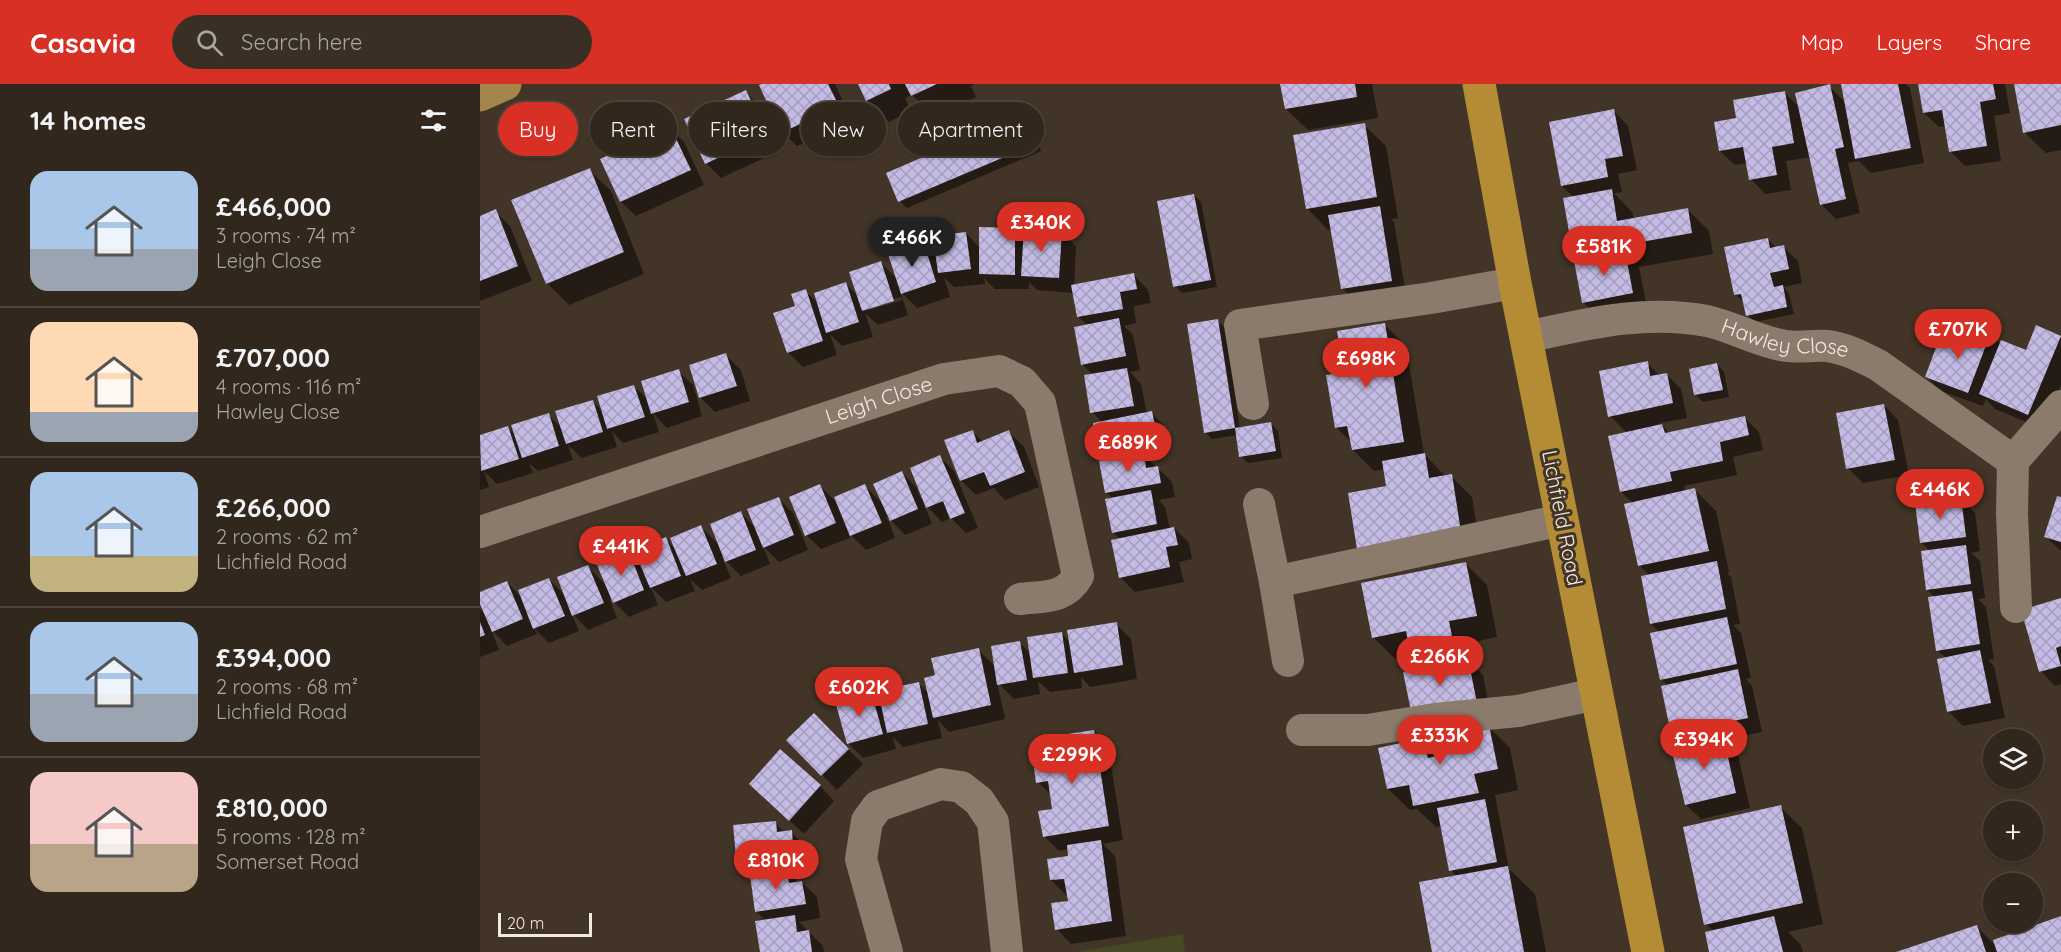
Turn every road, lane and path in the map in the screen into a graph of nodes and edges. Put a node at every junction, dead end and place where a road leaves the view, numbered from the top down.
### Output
1 (505, 84) edge
2 (1486, 85) edge
3 (480, 95) edge
4 (1515, 282) junction
5 (1526, 337) junction
6 (1253, 404) dead end
7 (2058, 411) edge
8 (2013, 460) junction
9 (1259, 504) dead end
10 (1562, 520) junction
11 (480, 532) edge
12 (1275, 582) junction
13 (1020, 599) dead end
14 (2016, 607) dead end
15 (1288, 661) dead end
16 (1596, 694) junction
17 (1302, 730) dead end
18 (887, 952) edge
19 (1007, 952) edge
20 (1648, 952) edge

1 - 3 main road
2 - 4 highway, Lichfield Road
4 - 5 highway, Lichfield Road
4 - 6 street
5 - 8 street, Hawley Close
5 - 10 highway, Lichfield Road
7 - 8 street
8 - 14 street
9 - 12 street
10 - 12 street
10 - 16 highway, Lichfield Road
11 - 13 street, Leigh Close
12 - 15 street
16 - 17 street
16 - 20 highway, Lichfield Road
18 - 19 street

